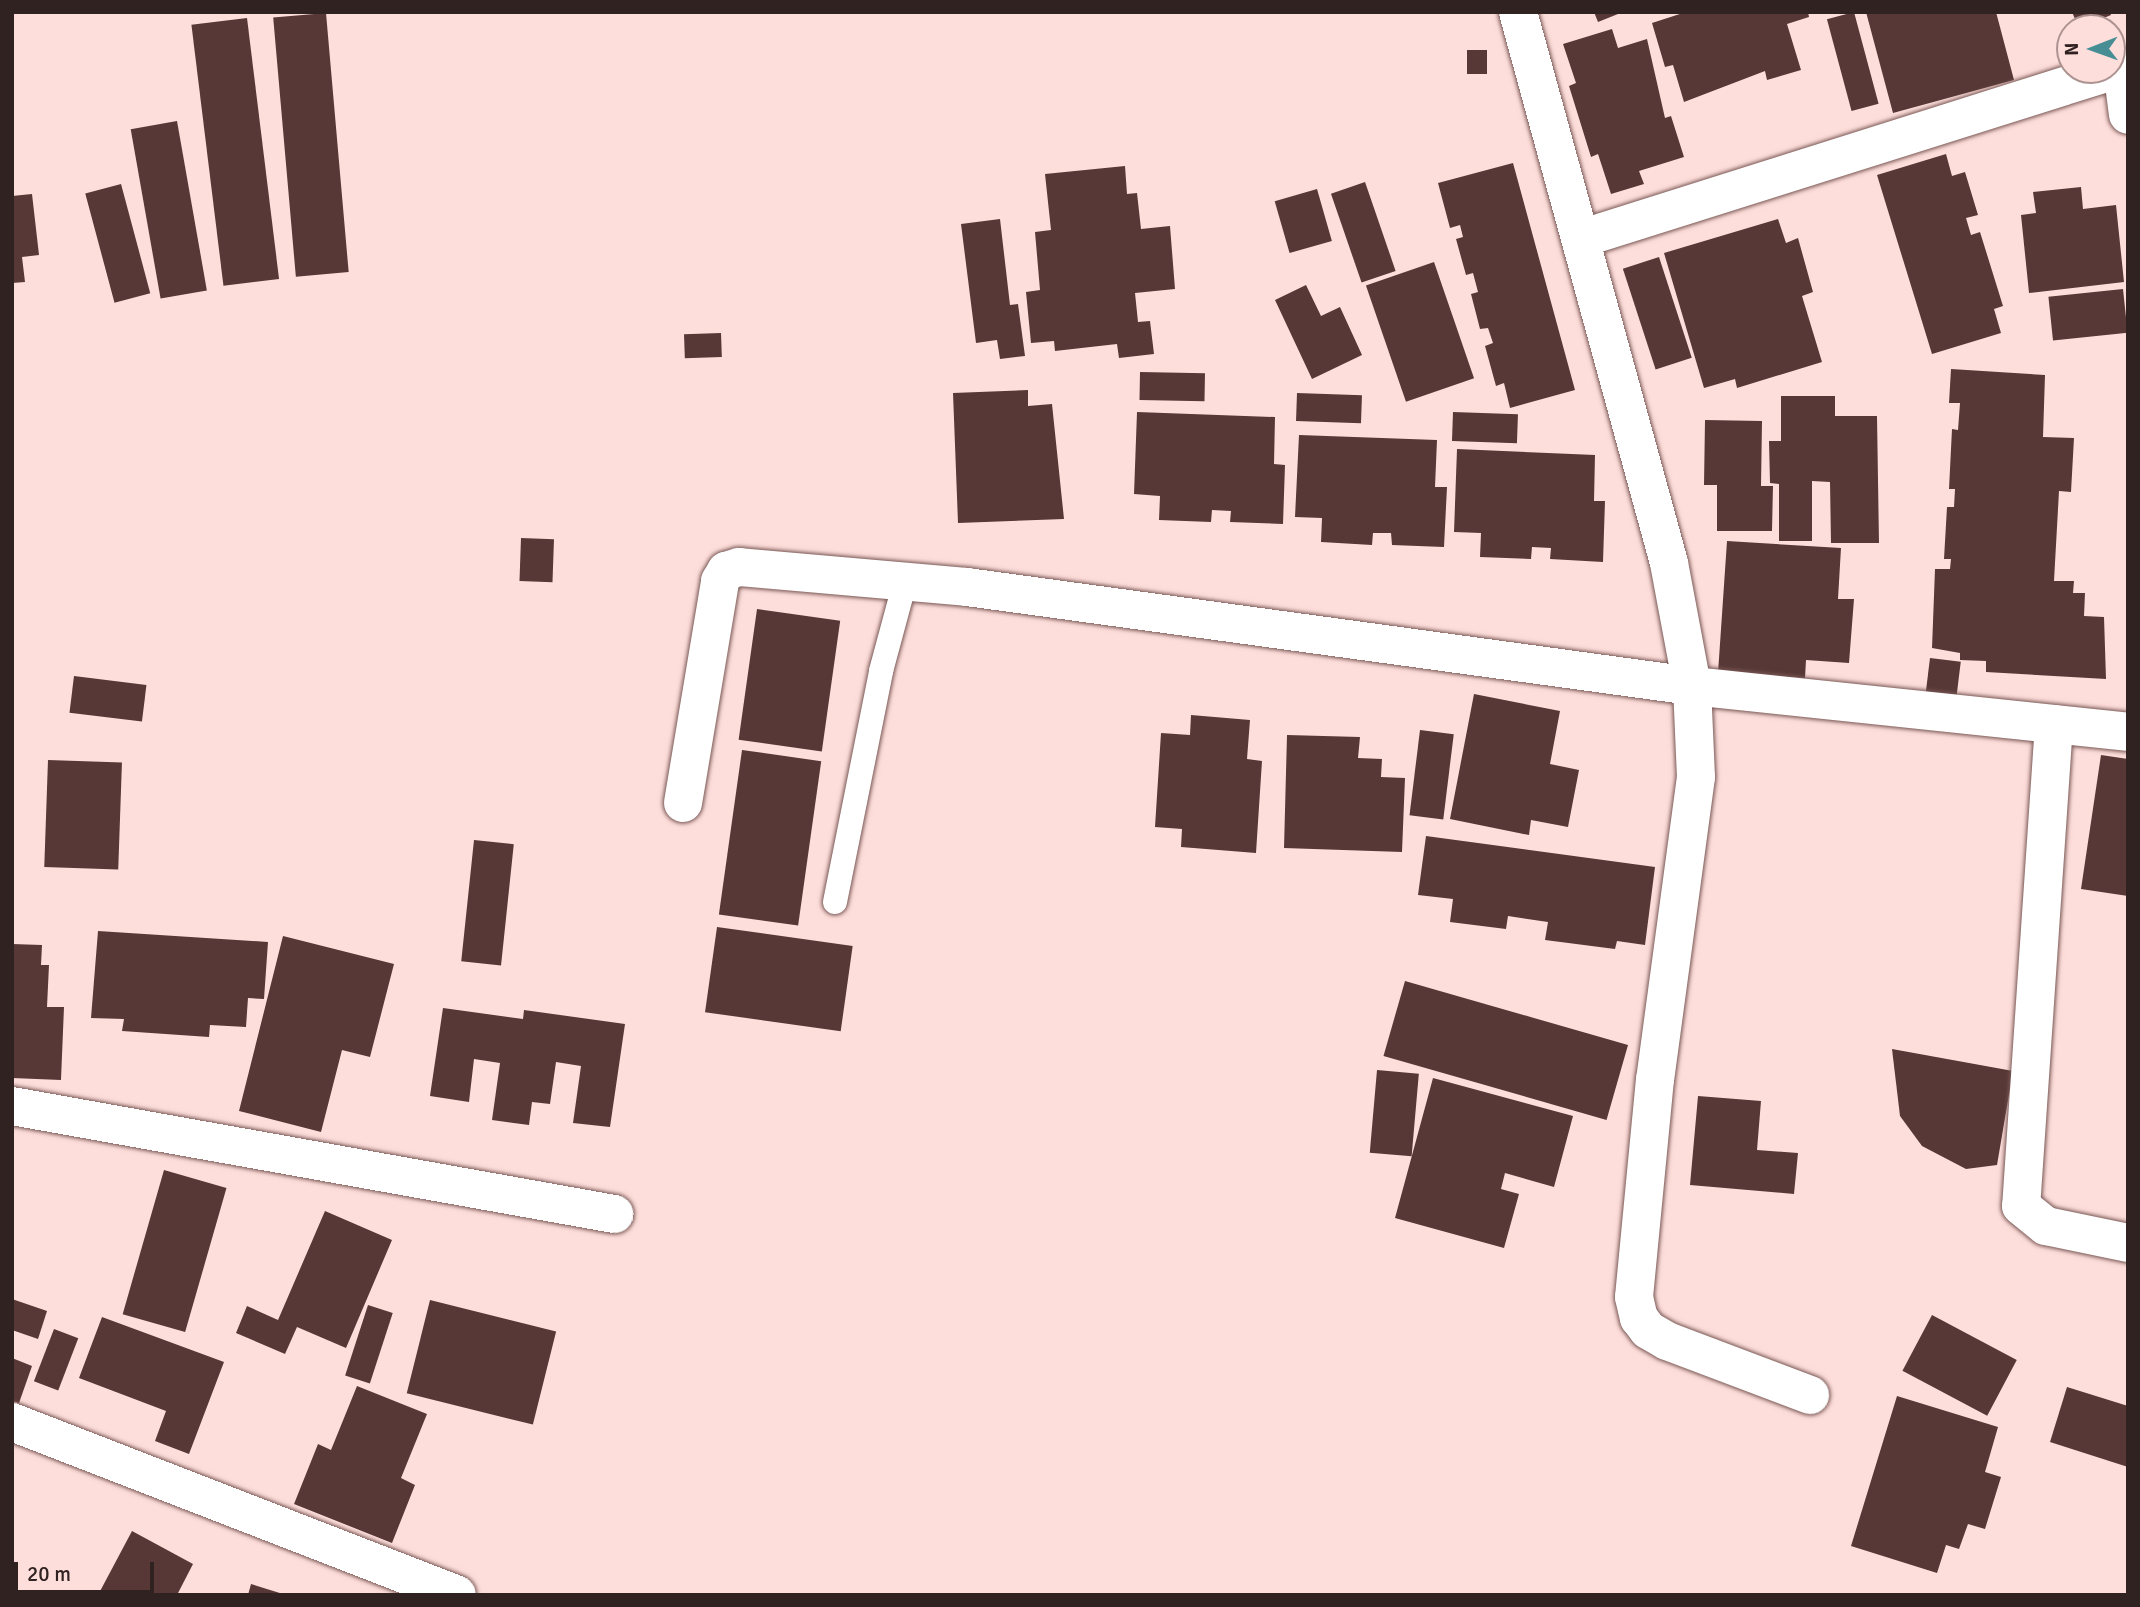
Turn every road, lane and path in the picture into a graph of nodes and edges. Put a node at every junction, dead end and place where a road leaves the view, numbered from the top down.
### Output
1 (1518, 12) edge
2 (2128, 115) edge
3 (1583, 237) junction
4 (905, 582) junction
5 (1692, 686) junction
6 (2054, 724) junction
7 (2128, 732) edge
8 (682, 803) dead end
9 (835, 902) dead end
10 (12, 1106) edge
11 (614, 1214) dead end
12 (2128, 1242) edge
13 (1810, 1395) dead end
14 (12, 1422) edge
15 (457, 1595) edge

1 - 3 street
2 - 3 street
3 - 5 street
4 - 5 street
4 - 8 street
4 - 9 lane
5 - 6 street
5 - 13 street
6 - 7 street
6 - 12 street
10 - 11 street
14 - 15 street

